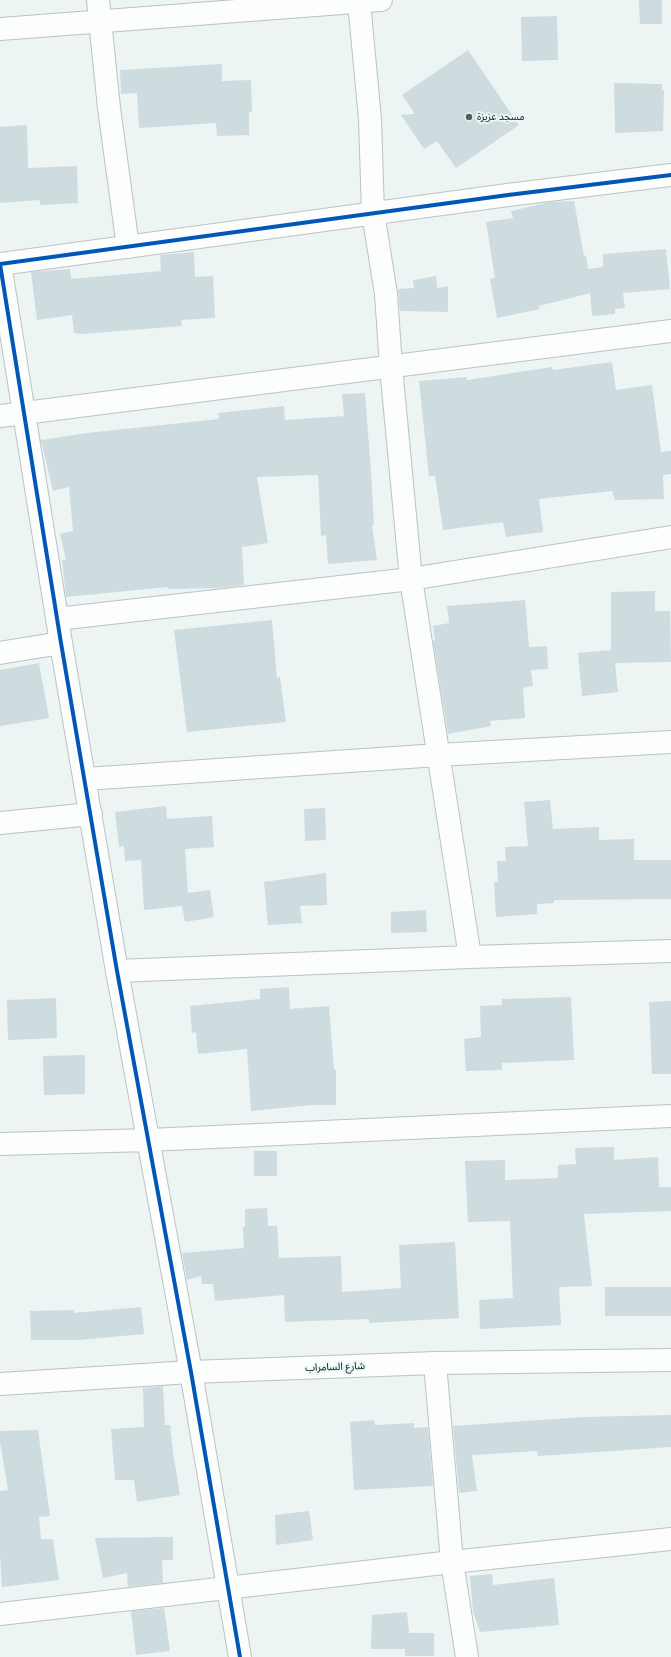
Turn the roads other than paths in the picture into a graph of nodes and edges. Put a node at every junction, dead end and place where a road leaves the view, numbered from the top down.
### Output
1 (98, 0) edge
2 (381, 0) edge
3 (359, 2) junction
4 (100, 22) junction
5 (0, 30) edge
6 (671, 175) edge
7 (373, 213) junction
8 (128, 247) junction
9 (671, 331) edge
10 (391, 367) junction
11 (24, 413) junction
12 (0, 416) edge
13 (671, 537) edge
14 (411, 579) junction
15 (57, 619) junction
16 (61, 643) junction
17 (0, 652) edge
18 (671, 742) edge
19 (438, 755) junction
20 (85, 779) junction
21 (91, 814) junction
22 (0, 823) edge
23 (671, 951) edge
24 (470, 957) junction
25 (117, 971) junction
26 (671, 1116) edge
27 (149, 1140) junction
28 (0, 1144) edge
29 (671, 1360) edge
30 (435, 1364) junction
31 (191, 1372) junction
32 (0, 1384) edge
33 (671, 1539) edge
34 (452, 1562) junction
35 (228, 1587) junction
36 (0, 1614) edge
37 (240, 1657) edge
38 (467, 1657) edge

1 - 4 street
2 - 3 street
3 - 4 street
3 - 7 street
4 - 5 street
4 - 8 street
6 - 7 street
7 - 8 street
7 - 10 street
8 - 11 street
9 - 10 street
10 - 11 street
10 - 14 street
11 - 12 street
11 - 15 street
13 - 14 street
14 - 15 street
14 - 19 street
15 - 16 street
16 - 17 street
16 - 20 street
18 - 19 street
19 - 20 street
19 - 24 street
20 - 21 street
21 - 22 street
21 - 25 street
23 - 24 street
24 - 25 street
25 - 27 street
26 - 27 street
27 - 28 street
27 - 31 street
29 - 30 street, شارع السامراب
30 - 31 street, شارع السامراب
30 - 34 street
31 - 32 street, شارع السامراب
31 - 35 street
33 - 34 street
34 - 35 street
34 - 38 street
35 - 36 street
35 - 37 street

